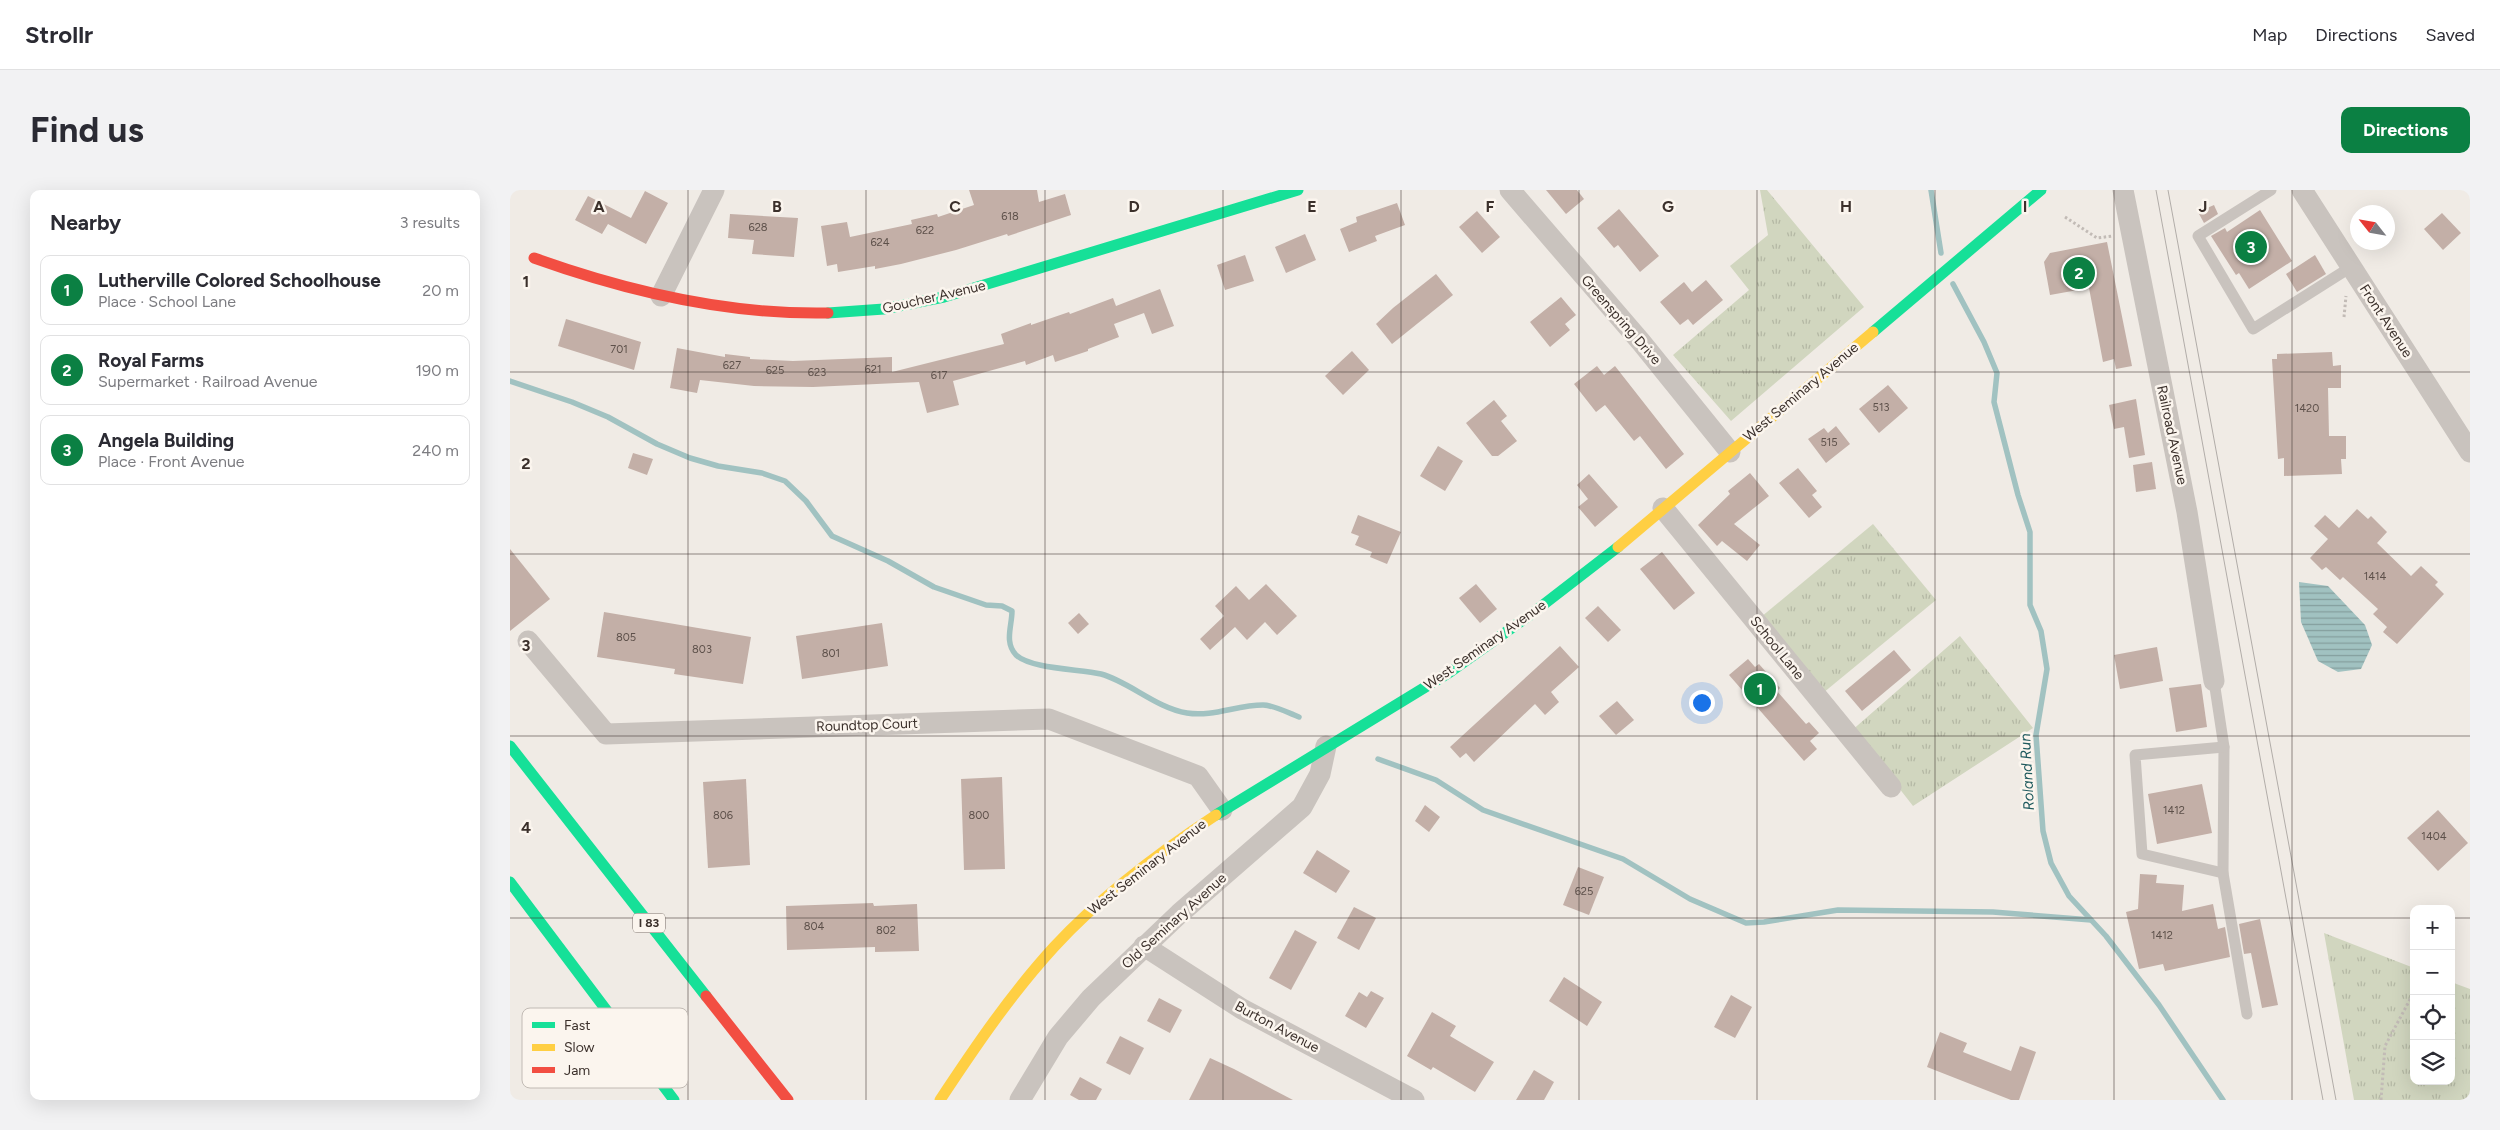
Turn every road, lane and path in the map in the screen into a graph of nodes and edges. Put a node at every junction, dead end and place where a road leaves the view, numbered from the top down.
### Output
1 (714, 190) edge
2 (1298, 190) edge
3 (1510, 190) edge
4 (2040, 190) edge
5 (2123, 190) edge
6 (2271, 190) edge
7 (2302, 190) edge
8 (2065, 217) dead end
9 (2111, 236) dead end
10 (534, 258) dead end
11 (2351, 268) junction
12 (661, 296) junction
13 (1730, 452) junction
14 (2470, 452) edge
15 (1663, 508) junction
16 (528, 641) dead end
17 (2214, 681) joint
18 (510, 746) edge
19 (1326, 746) junction
20 (2224, 747) junction
21 (1891, 787) dead end
22 (1222, 810) junction
23 (2222, 873) junction
24 (510, 882) edge
25 (1144, 946) junction
26 (2412, 995) edge
27 (605, 1008) edge
28 (2248, 1014) dead end
29 (665, 1088) edge
30 (674, 1100) edge
31 (788, 1100) edge
32 (940, 1100) edge
33 (1020, 1100) edge
34 (1414, 1100) edge
35 (2381, 1100) edge

1 - 12 street
2 - 12 main road, Goucher Avenue
3 - 13 street, Greenspring Drive
4 - 13 main road, West Seminary Avenue
5 - 17 street, Railroad Avenue
6 - 11 lane
7 - 11 street, Front Avenue
8 - 9 path
10 - 12 main road, Goucher Avenue
11 - 14 street, Front Avenue
13 - 15 main road, West Seminary Avenue
15 - 19 main road, West Seminary Avenue
15 - 21 street, School Lane
16 - 22 street, Roundtop Court
17 - 20 lane
18 - 31 main road, I 83
19 - 22 main road, West Seminary Avenue
19 - 25 street, Old Seminary Avenue
20 - 23 lane
20 - 23 lane
22 - 32 main road, West Seminary Avenue
23 - 28 lane
24 - 27 main road
25 - 33 street, Old Seminary Avenue
25 - 34 street, Burton Avenue
26 - 35 path
29 - 30 main road

